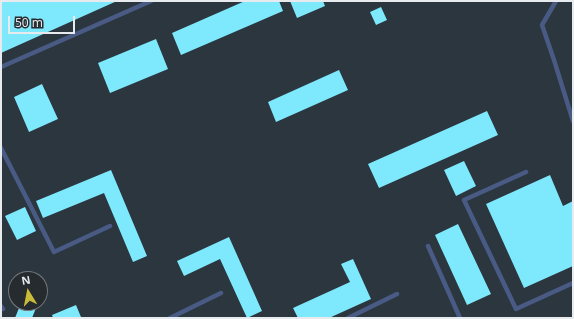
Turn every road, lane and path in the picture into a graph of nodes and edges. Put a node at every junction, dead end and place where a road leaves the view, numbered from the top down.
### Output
1 (151, 1) edge
2 (556, 1) edge
3 (1, 68) edge
4 (573, 121) edge
5 (1, 148) edge
6 (526, 172) dead end
7 (110, 226) dead end
8 (428, 246) dead end
9 (573, 283) edge
10 (221, 293) dead end
11 (397, 294) dead end
12 (170, 318) edge
13 (348, 318) edge
14 (460, 318) edge

1 - 3 lane
2 - 4 lane
5 - 7 lane
6 - 9 lane
8 - 14 lane
10 - 12 lane
11 - 13 lane

